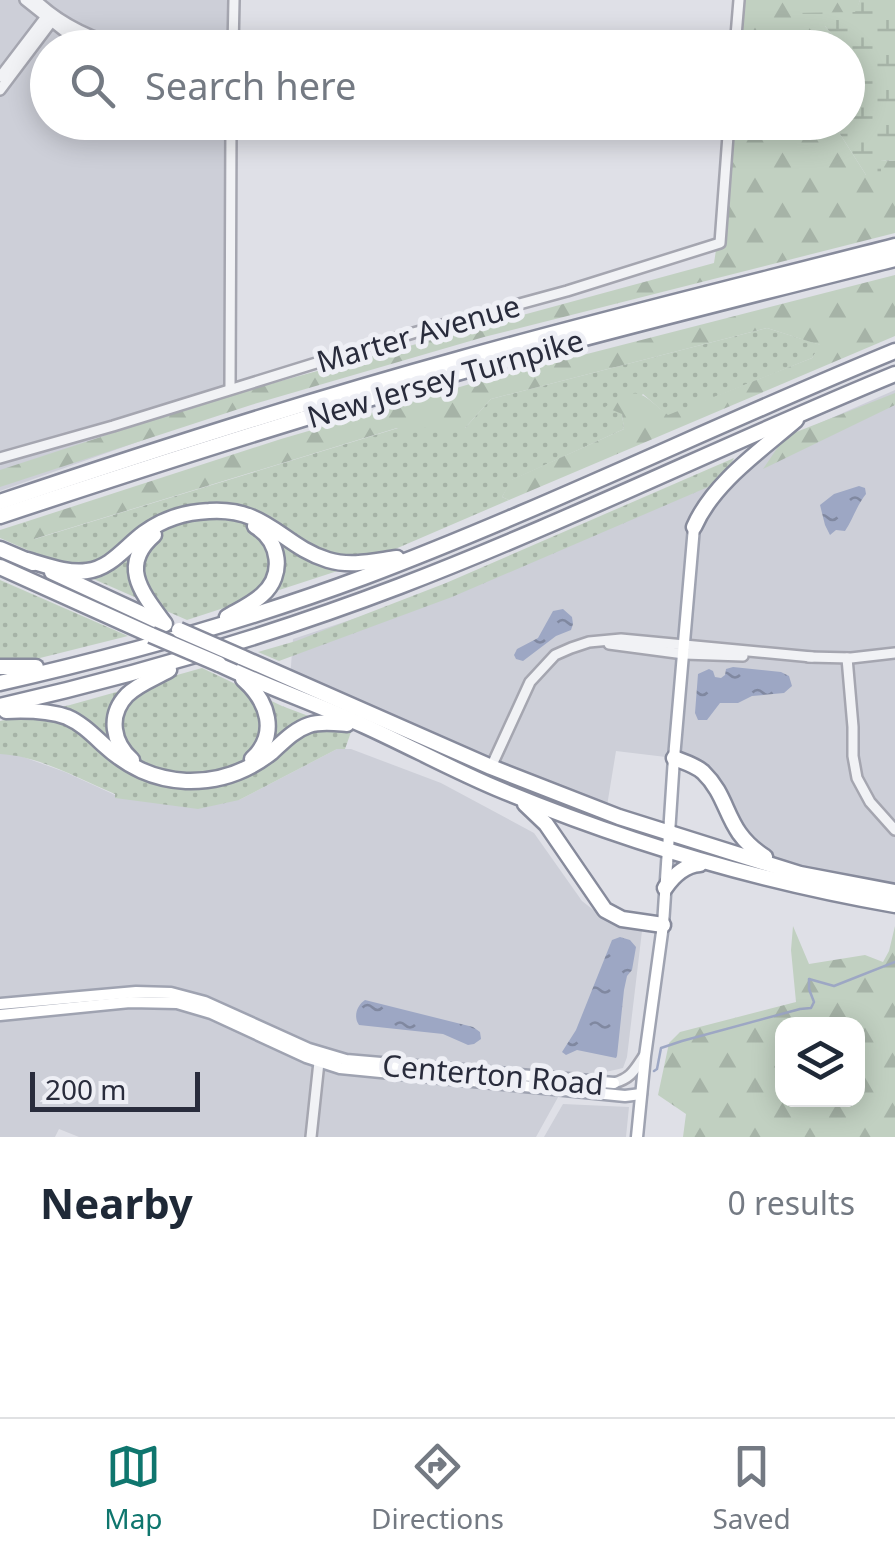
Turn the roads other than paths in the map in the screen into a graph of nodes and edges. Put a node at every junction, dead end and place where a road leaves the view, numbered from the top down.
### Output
1 (25, 0) edge
2 (36, 0) edge
3 (234, 0) edge
4 (740, 0) edge
5 (50, 17) junction
6 (39, 30) edge
7 (41, 30) edge
8 (63, 30) edge
9 (78, 30) edge
10 (233, 30) edge
11 (738, 30) edge
12 (30, 41) edge
13 (30, 46) edge
14 (0, 77) edge
15 (0, 90) edge
16 (231, 140) edge
17 (728, 140) edge
18 (895, 246) edge
19 (895, 259) edge
20 (895, 351) edge
21 (895, 374) edge
22 (230, 389) junction
23 (807, 411) junction
24 (0, 458) edge
25 (0, 502) edge
26 (0, 516) edge
27 (694, 527) joint
28 (0, 549) edge
29 (418, 556) junction
30 (27, 560) junction
31 (0, 568) edge
32 (0, 578) edge
33 (44, 587) junction
34 (172, 627) junction
35 (206, 630) junction
36 (685, 649) junction
37 (895, 653) edge
38 (196, 656) junction
39 (847, 658) junction
40 (82, 664) junction
41 (222, 666) junction
42 (0, 667) edge
43 (0, 683) edge
44 (0, 709) edge
45 (363, 725) junction
46 (674, 758) junction
47 (490, 766) junction
48 (510, 794) junction
49 (895, 830) edge
50 (669, 835) junction
51 (668, 852) junction
52 (709, 864) junction
53 (800, 874) junction
54 (665, 888) junction
55 (895, 892) edge
56 (895, 906) edge
57 (663, 925) junction
58 (0, 1004) edge
59 (0, 1015) edge
60 (645, 1056) junction
61 (319, 1062) junction
62 (614, 1083) junction
63 (641, 1094) junction
64 (311, 1137) edge
65 (637, 1137) edge

1 - 5 street
2 - 5 street
3 - 10 street
4 - 11 street
5 - 6 street
5 - 7 street
5 - 8 street
5 - 9 street
12 - 14 street
13 - 15 street
16 - 22 street
17 - 22 street, Marter Avenue
18 - 25 highway, New Jersey Turnpike
19 - 26 highway, New Jersey Turnpike
20 - 29 highway
21 - 23 highway
22 - 24 street, Marter Avenue
23 - 27 highway
23 - 38 highway
27 - 36 main road
28 - 30 highway
29 - 30 highway
29 - 35 highway
30 - 34 highway
31 - 33 highway
32 - 33 highway
33 - 41 highway, bridge
34 - 35 highway
34 - 47 highway, bridge
35 - 40 highway
36 - 39 street
36 - 46 main road
36 - 47 street
37 - 39 street
38 - 41 highway
38 - 44 highway
39 - 49 street
40 - 42 highway
40 - 43 highway
41 - 45 highway
44 - 45 highway
45 - 48 highway
46 - 50 main road
46 - 53 highway
47 - 50 highway
48 - 51 highway
48 - 57 highway
50 - 51 main road
50 - 53 highway
51 - 52 highway
51 - 54 main road
52 - 54 highway
52 - 56 highway
53 - 55 highway
54 - 57 main road
57 - 60 main road
58 - 62 main road, Centerton Road
59 - 61 main road, Centerton Road
60 - 62 street
60 - 63 main road
61 - 63 main road, Centerton Road
61 - 64 street
62 - 63 street, Centerton Road
63 - 65 main road

